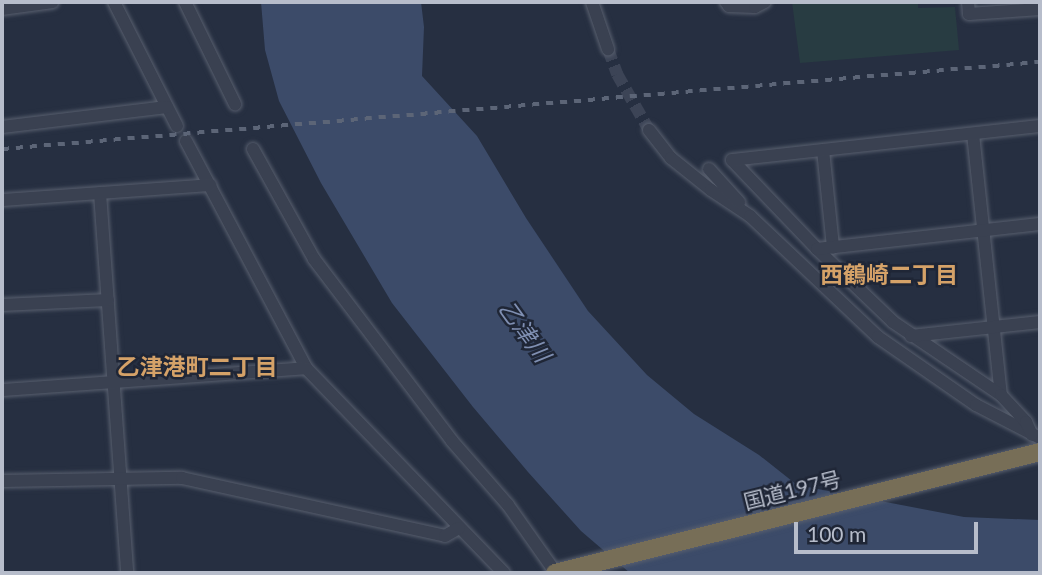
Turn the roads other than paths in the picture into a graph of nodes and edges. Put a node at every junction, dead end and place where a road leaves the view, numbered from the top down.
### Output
1 (53, 2) edge
2 (114, 2) edge
3 (185, 2) edge
4 (592, 2) edge
5 (726, 2) edge
6 (765, 2) edge
7 (968, 2) edge
8 (2, 9) edge
9 (1040, 9) edge
10 (608, 49) tunnel mouth
11 (235, 104) dead end
12 (167, 107) junction
13 (177, 126) dead end
14 (1040, 126) edge
15 (2, 127) edge
16 (649, 130) tunnel mouth
17 (973, 134) junction
18 (186, 141) dead end
19 (253, 149) dead end
20 (824, 150) junction
21 (709, 169) dead end
22 (210, 185) junction
23 (100, 193) junction
24 (2, 200) edge
25 (750, 216) junction
26 (1040, 224) edge
27 (984, 230) junction
28 (833, 247) junction
29 (817, 249) junction
30 (108, 300) junction
31 (2, 305) edge
32 (1040, 322) edge
33 (994, 327) junction
34 (911, 337) junction
35 (306, 368) junction
36 (114, 382) junction
37 (2, 390) edge
38 (1001, 396) junction
39 (1038, 442) edge
40 (2, 481) edge
41 (120, 481) junction
42 (459, 528) junction
43 (127, 573) edge
44 (504, 573) edge
45 (555, 573) edge

1 - 8 street
2 - 12 street
3 - 11 street
4 - 10 street
5 - 6 street
7 - 9 street
12 - 13 street
12 - 15 street
14 - 17 street
16 - 25 street
17 - 20 street
17 - 27 street
18 - 22 street
19 - 45 street
20 - 28 street
20 - 29 street
21 - 25 street
22 - 23 street
22 - 35 street
23 - 24 street
23 - 30 street
25 - 39 street
26 - 27 street
27 - 28 street
27 - 33 street
28 - 29 street
29 - 34 street
30 - 31 street
30 - 36 street
32 - 33 street
33 - 34 street
33 - 38 street
34 - 38 street
35 - 36 street
35 - 42 street
36 - 37 street
36 - 41 street
38 - 39 street
39 - 45 highway, 国道197号
40 - 41 street
41 - 42 street
41 - 43 street
42 - 44 street

